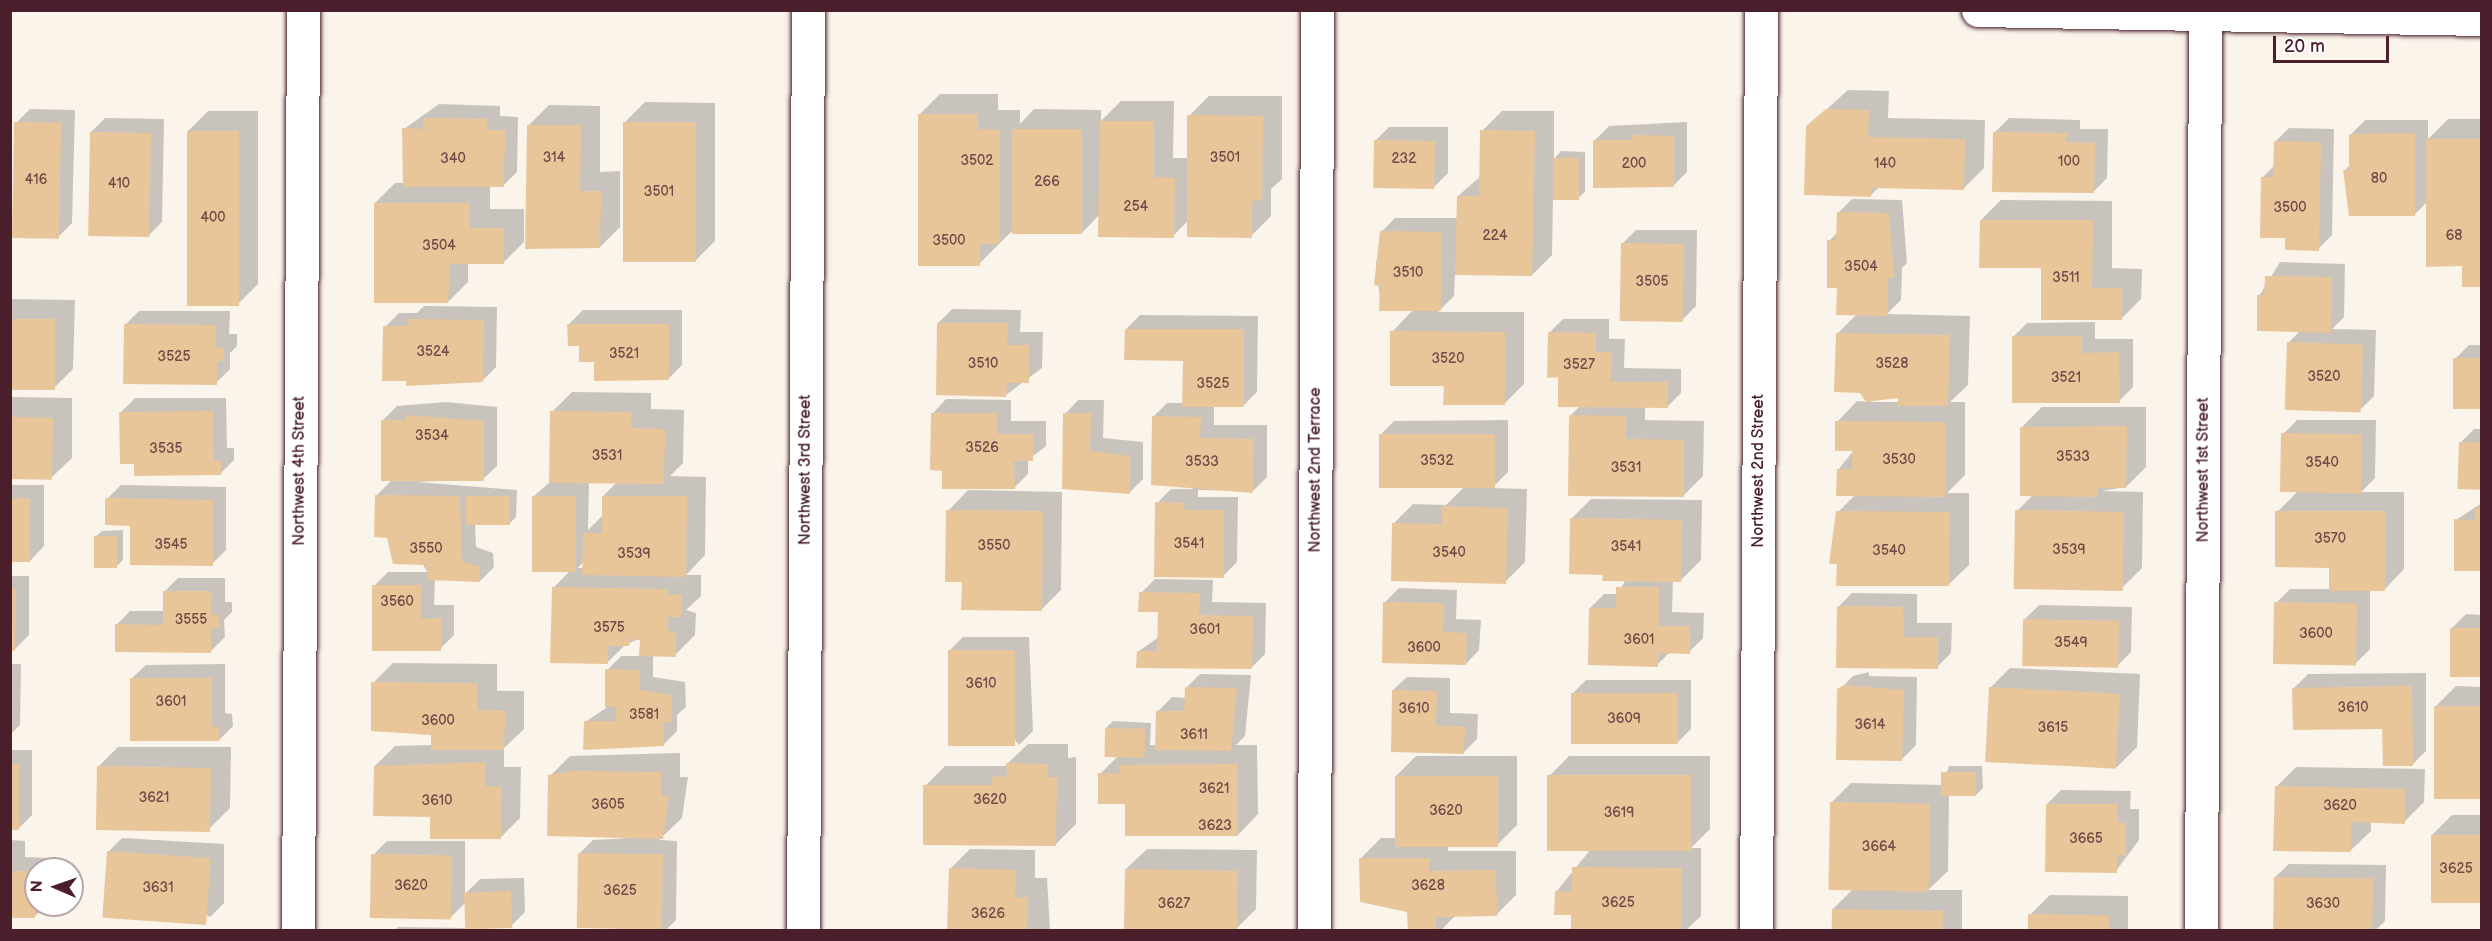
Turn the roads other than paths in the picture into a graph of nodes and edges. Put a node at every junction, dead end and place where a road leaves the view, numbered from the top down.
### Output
1 (303, 10) edge
2 (808, 10) edge
3 (1317, 10) edge
4 (1761, 10) edge
5 (1978, 10) edge
6 (2205, 12) edge
7 (2481, 19) edge
8 (298, 930) edge
9 (803, 930) edge
10 (1314, 930) edge
11 (1756, 930) edge
12 (2201, 930) edge

1 - 8 street, Northwest 4th Street
2 - 9 street, Northwest 3rd Street
3 - 10 street, Northwest 2nd Terrace
4 - 11 street, Northwest 2nd Street
5 - 6 street
6 - 7 street
6 - 12 street, Northwest 1st Street

